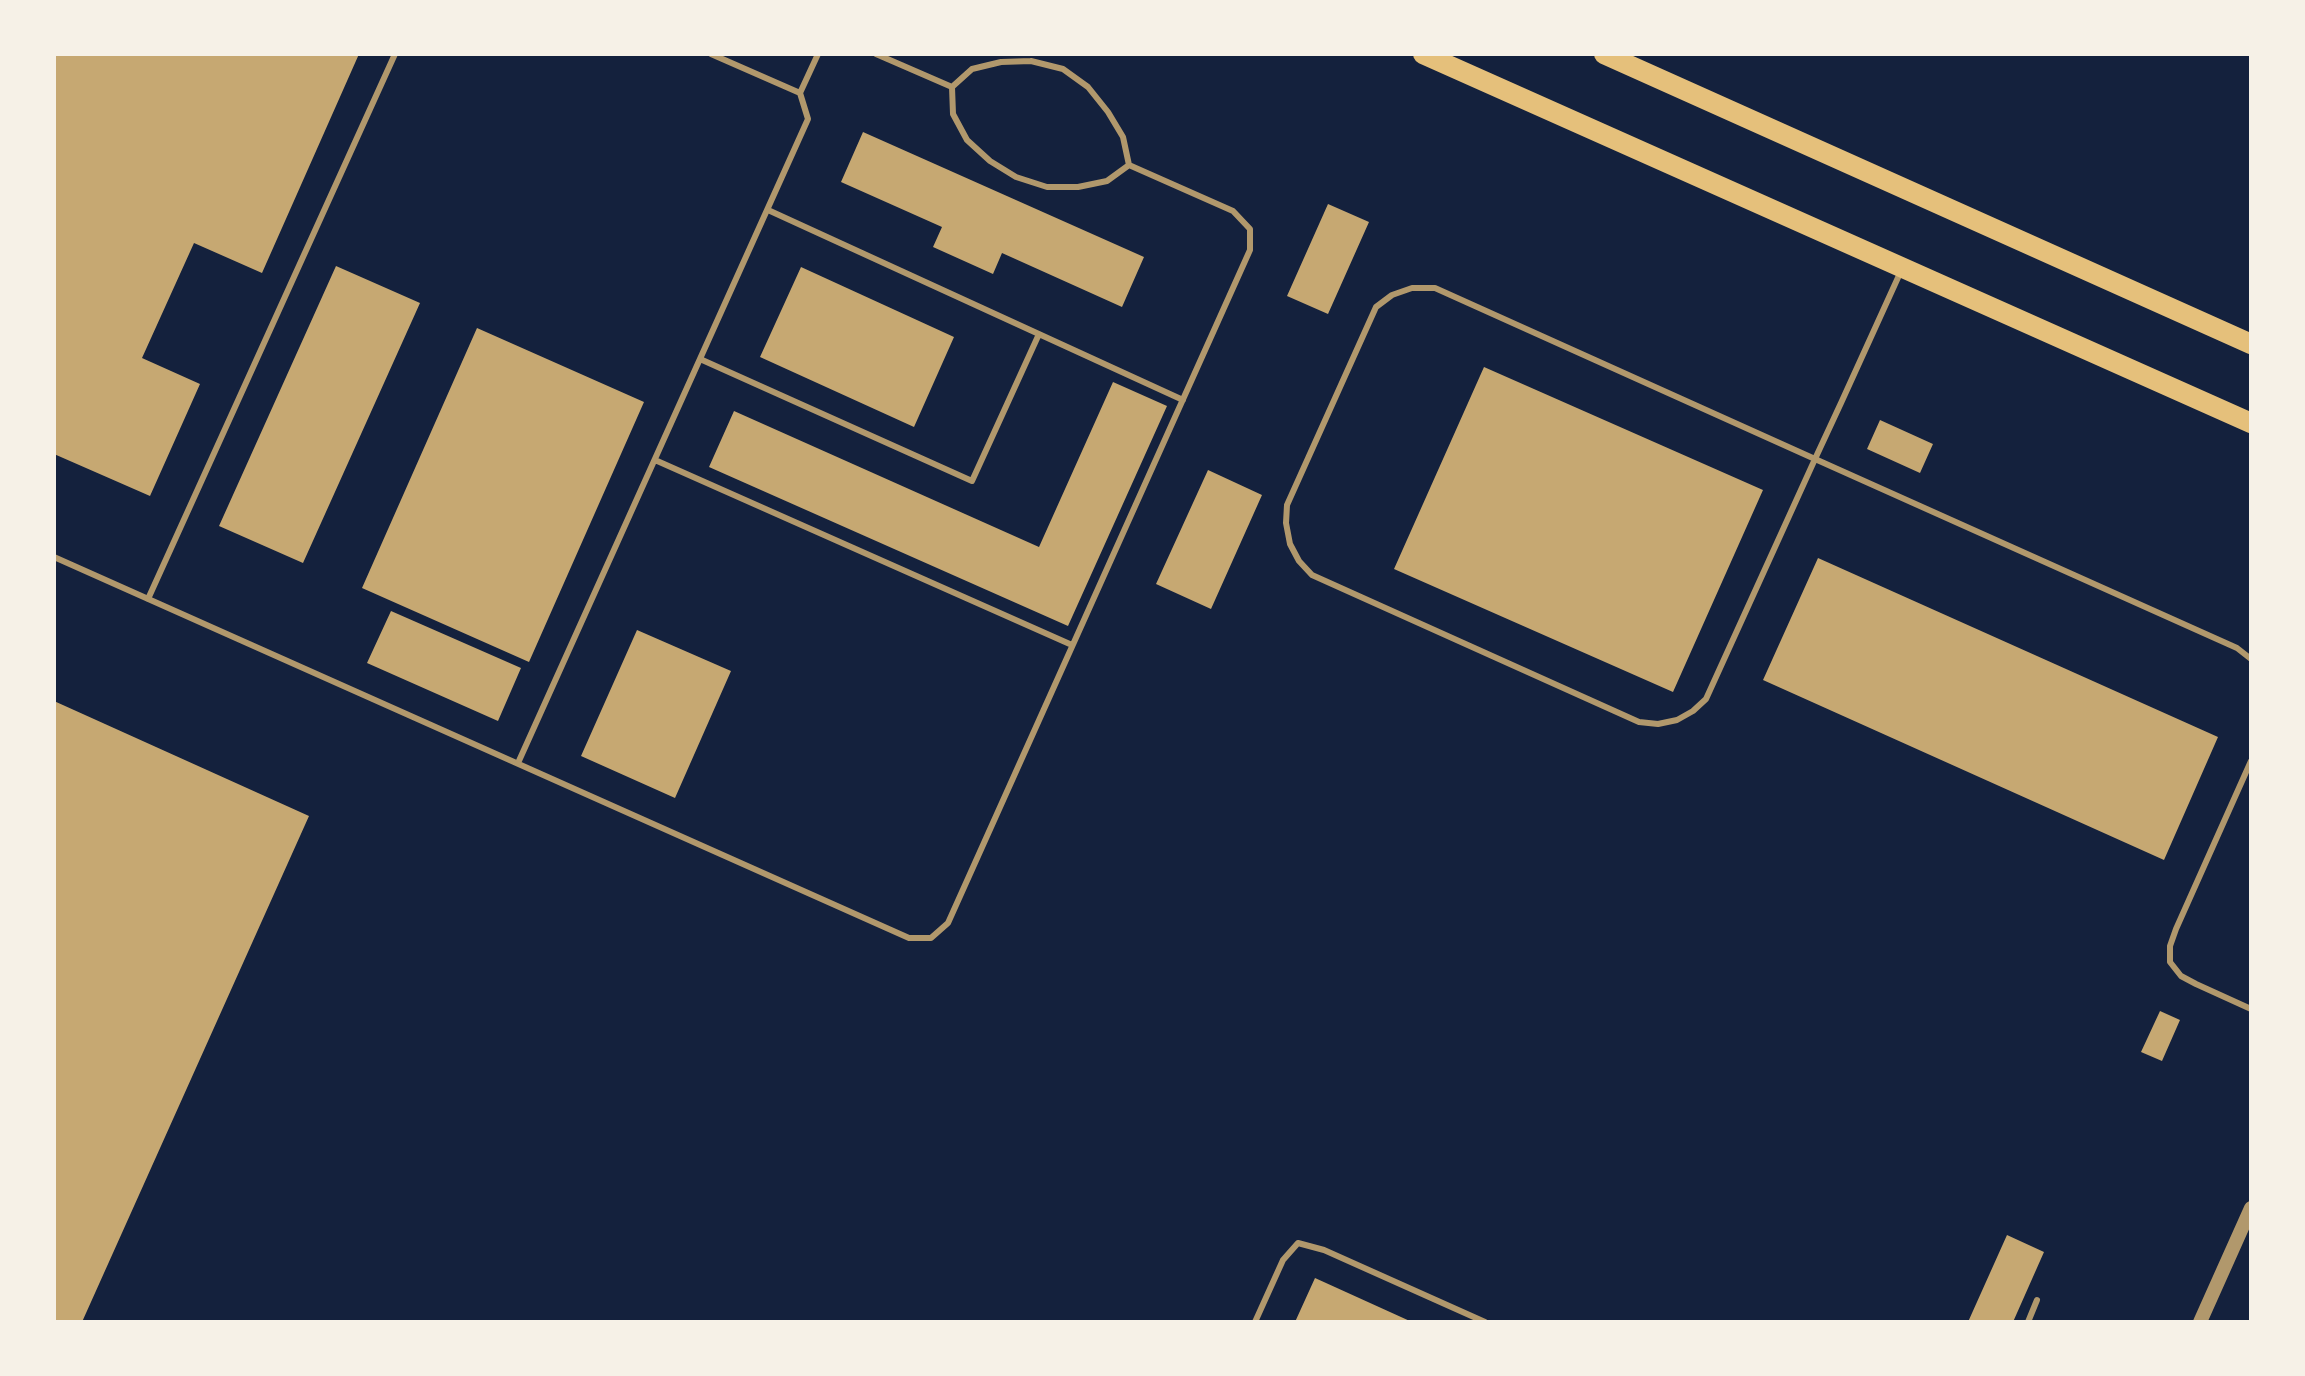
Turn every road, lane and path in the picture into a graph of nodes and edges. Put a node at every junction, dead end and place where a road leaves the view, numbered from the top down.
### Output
1 (395, 54) edge
2 (711, 54) edge
3 (818, 54) edge
4 (876, 54) edge
5 (1423, 54) edge
6 (1604, 54) edge
7 (952, 87) junction
8 (800, 93) junction
9 (1129, 165) junction
10 (768, 210) junction
11 (1902, 267) junction
12 (1039, 334) junction
13 (2251, 344) edge
14 (700, 359) junction
15 (1183, 400) junction
16 (2251, 423) edge
17 (1815, 459) junction
18 (655, 460) junction
19 (54, 557) edge
20 (148, 599) junction
21 (1072, 645) junction
22 (2251, 659) edge
23 (2251, 761) edge
24 (518, 763) junction
25 (2251, 1009) edge
26 (2251, 1208) edge
27 (2037, 1300) dead end
28 (1255, 1322) edge
29 (1485, 1322) edge
30 (2028, 1322) edge
31 (2200, 1322) edge

1 - 20 lane
2 - 8 lane
3 - 8 lane
4 - 7 lane
5 - 11 main road
6 - 13 main road
7 - 9 lane
7 - 9 lane
8 - 10 lane
9 - 15 lane
10 - 12 lane
10 - 14 lane
11 - 16 main road
11 - 17 lane
12 - 14 lane
12 - 15 lane
14 - 18 lane
15 - 21 lane
17 - 17 lane
17 - 22 lane
18 - 21 lane
18 - 24 lane
19 - 20 lane
20 - 24 lane
21 - 24 lane
23 - 25 lane
26 - 31 street
27 - 30 lane
28 - 29 lane

